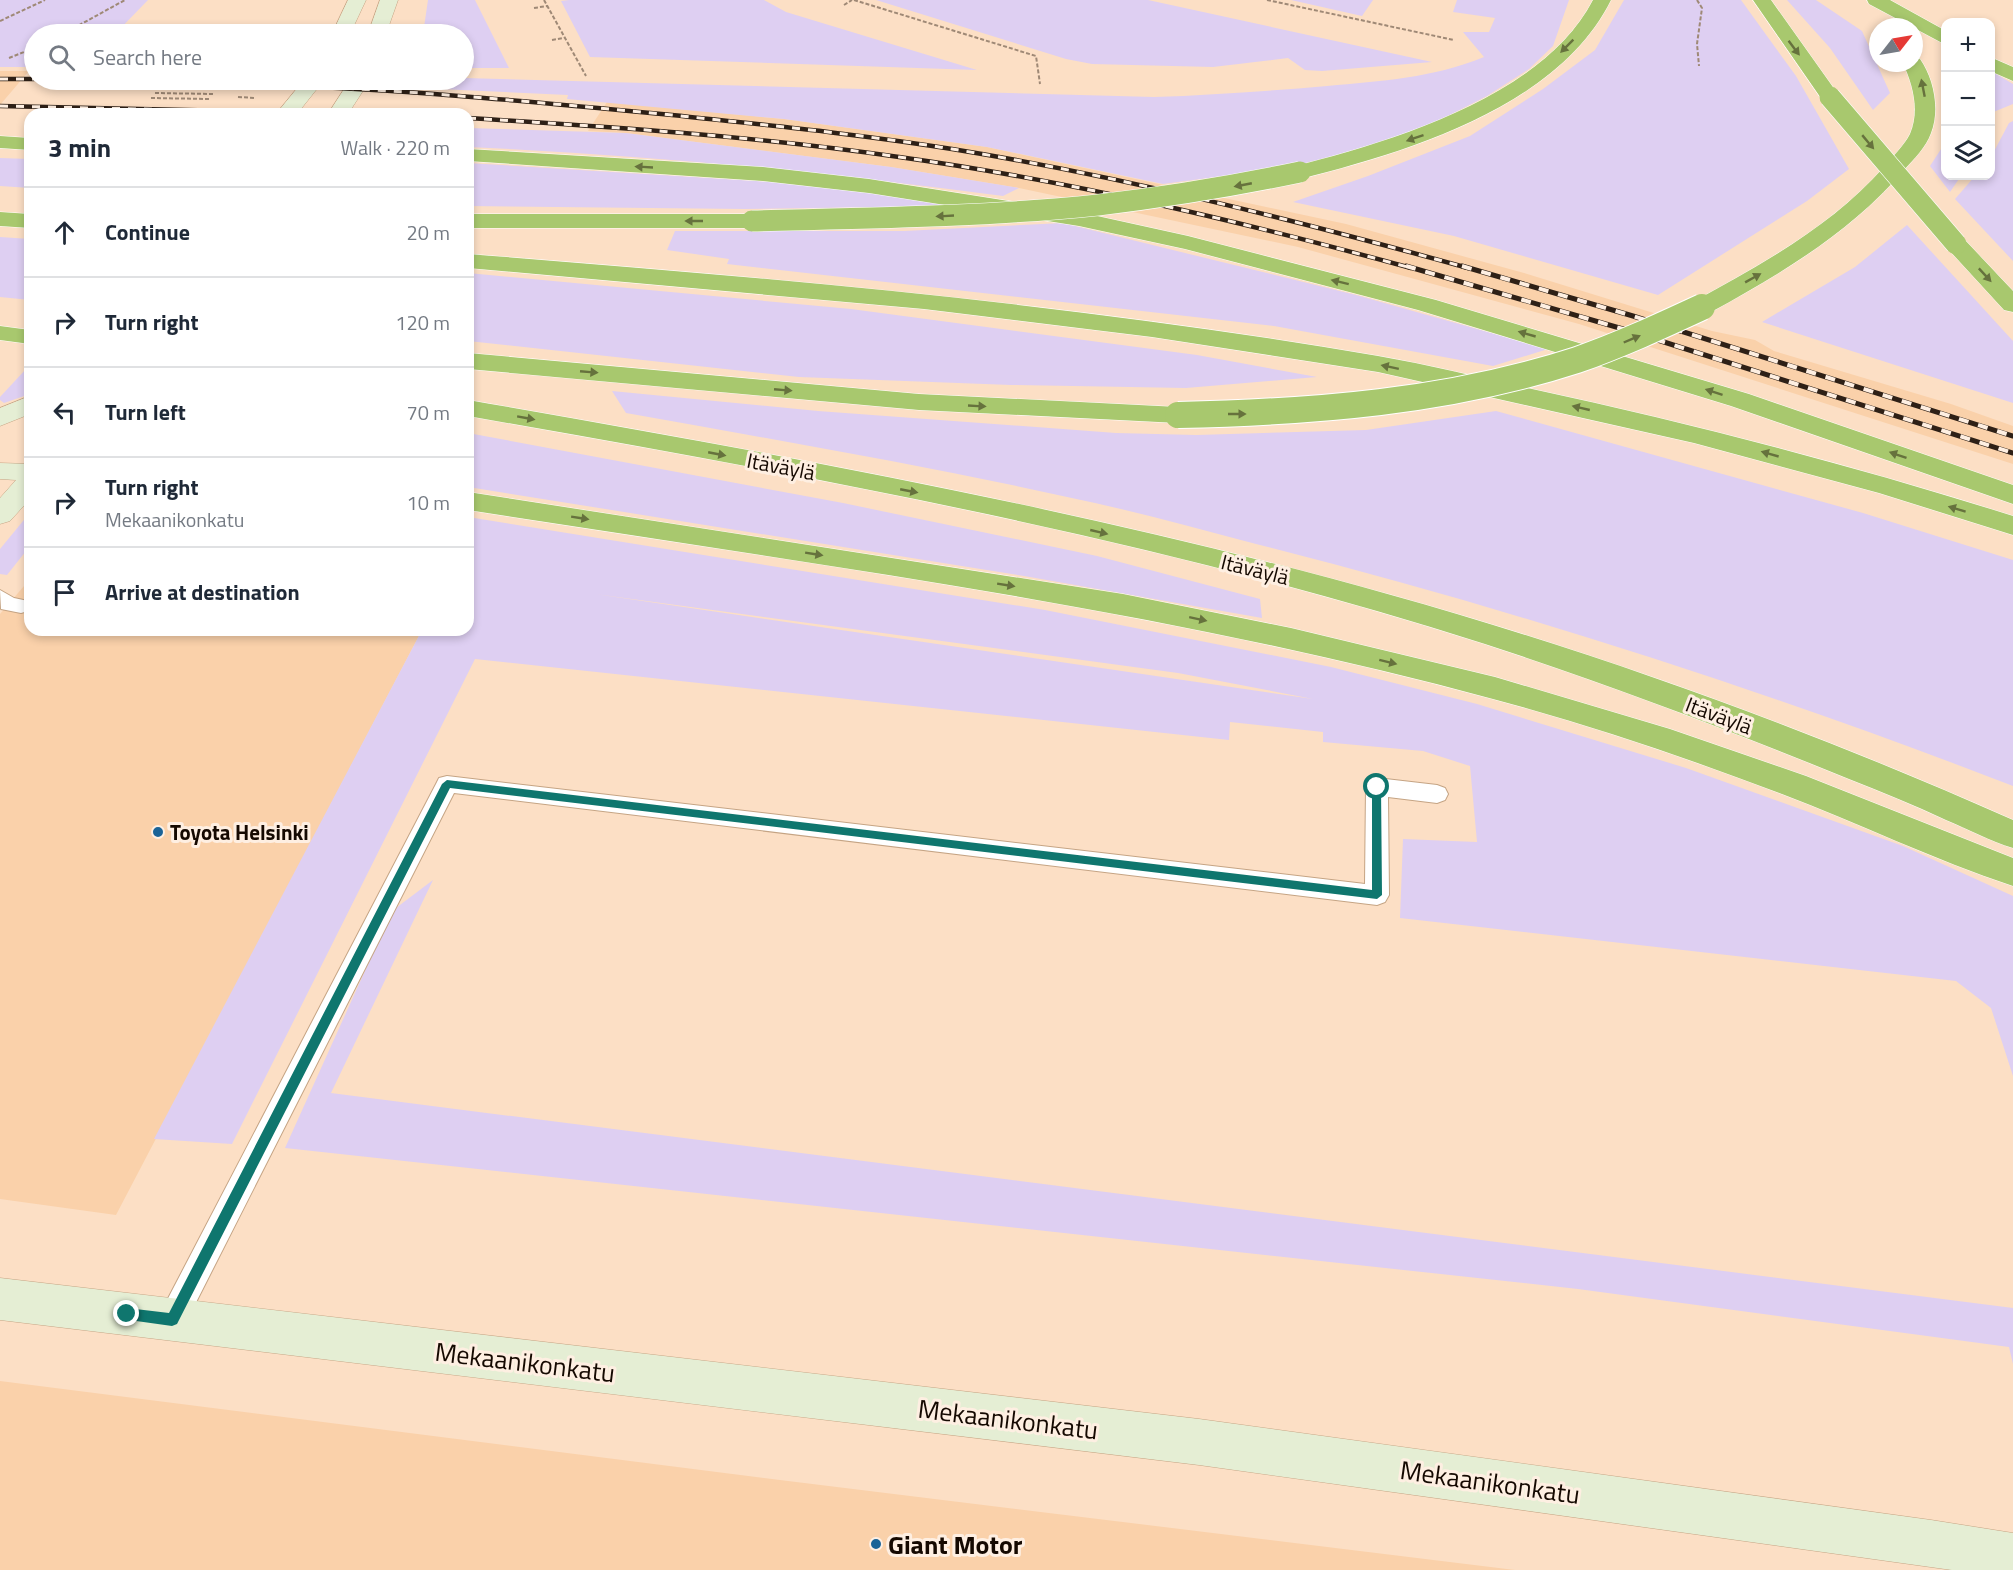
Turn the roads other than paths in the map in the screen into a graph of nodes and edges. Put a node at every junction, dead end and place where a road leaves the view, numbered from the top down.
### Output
1 (357, 0) edge
2 (389, 0) edge
3 (1602, 0) edge
4 (1762, 0) edge
5 (1854, 0) edge
6 (1876, 0) edge
7 (1874, 18) edge
8 (346, 24) edge
9 (381, 24) edge
10 (1941, 36) edge
11 (1995, 66) edge
12 (1918, 72) edge
13 (2013, 75) edge
14 (306, 90) edge
15 (354, 90) edge
16 (291, 108) edge
17 (342, 108) edge
18 (0, 142) edge
19 (24, 144) edge
20 (474, 155) edge
21 (0, 206) edge
22 (24, 206) edge
23 (0, 219) edge
24 (24, 221) edge
25 (474, 221) edge
26 (474, 261) edge
27 (2013, 305) edge
28 (24, 324) edge
29 (0, 325) edge
30 (0, 333) edge
31 (24, 336) edge
32 (474, 362) edge
33 (474, 409) edge
34 (0, 471) edge
35 (24, 472) edge
36 (24, 489) edge
37 (2013, 495) edge
38 (474, 502) edge
39 (0, 515) edge
40 (2013, 526) edge
41 (0, 597) edge
42 (21, 606) dead end
43 (1437, 794) dead end
44 (2013, 835) edge
45 (2013, 872) edge
46 (0, 1299) edge
47 (172, 1320) junction
48 (2013, 1557) edge

1 - 8 street
2 - 9 street
3 -> 25 highway, bridge
4 -> 27 highway, bridge
5 - 7 highway
6 - 10 highway
11 - 13 highway
32 -> 12 highway, bridge
14 - 16 street
15 - 17 street
18 - 19 highway
37 -> 20 highway
21 - 22 highway
23 - 24 highway
40 -> 26 highway
28 - 29 highway
30 - 31 highway
33 -> 44 highway, Itäväylä
34 - 35 street
36 - 39 street
38 -> 45 highway
41 - 42 lane
43 - 47 lane
46 - 47 street, Mekaanikonkatu
47 - 48 street, Mekaanikonkatu

